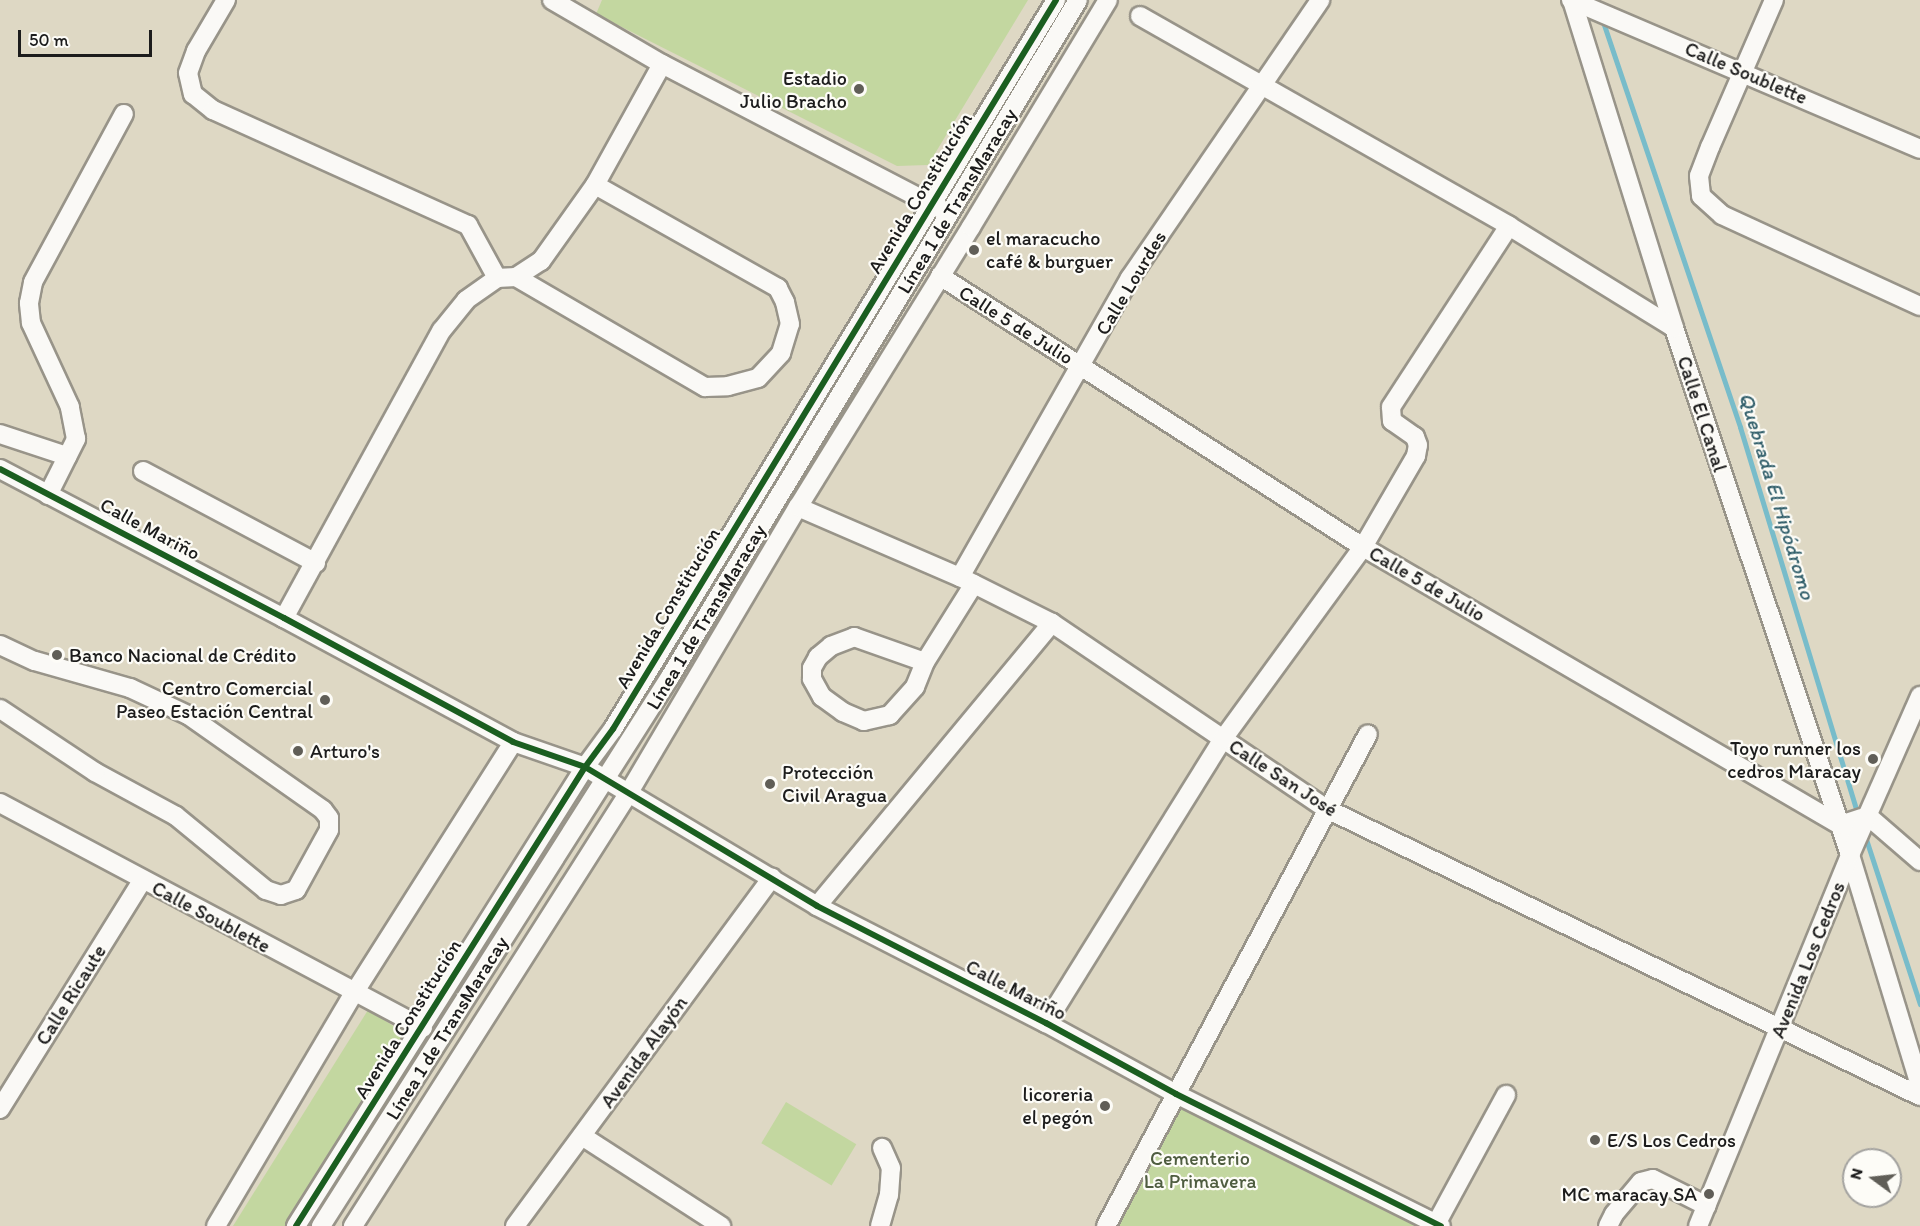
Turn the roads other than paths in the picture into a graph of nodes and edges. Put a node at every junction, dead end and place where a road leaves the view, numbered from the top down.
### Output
1 (226, 0) edge
2 (552, 0) edge
3 (1056, 0) edge
4 (1078, 0) edge
5 (1108, 0) edge
6 (1320, 0) edge
7 (1774, 0) edge
8 (1576, 2) edge
9 (580, 7) edge
10 (1612, 11) edge
11 (1140, 16) dead end
12 (662, 64) junction
13 (1744, 71) junction
14 (1263, 84) junction
15 (124, 114) dead end
16 (1920, 149) edge
17 (595, 185) junction
18 (941, 209) junction
19 (1509, 226) junction
20 (971, 227) junction
21 (940, 276) junction
22 (506, 277) junction
23 (1920, 306) edge
24 (1674, 328) junction
25 (1082, 366) junction
26 (0, 434) edge
27 (68, 456) junction
28 (0, 469) edge
29 (143, 471) dead end
30 (48, 495) junction
31 (798, 507) junction
32 (1363, 547) junction
33 (316, 563) junction
34 (967, 580) junction
35 (284, 618) junction
36 (1052, 623) junction
37 (0, 645) edge
38 (925, 662) junction
39 (1920, 696) edge
40 (0, 708) edge
41 (1916, 719) edge
42 (1368, 734) dead end
43 (1223, 739) junction
44 (513, 742) junction
45 (585, 767) junction
46 (605, 779) junction
47 (628, 794) junction
48 (0, 803) edge
49 (1327, 809) junction
50 (1868, 816) junction
51 (1840, 825) junction
52 (1853, 849) junction
53 (1920, 861) edge
54 (772, 878) junction
55 (142, 880) junction
56 (817, 906) junction
57 (354, 993) junction
58 (1046, 1023) junction
59 (1780, 1027) junction
60 (423, 1028) junction
61 (1920, 1086) edge
62 (1176, 1094) junction
63 (1506, 1095) dead end
64 (1920, 1096) edge
65 (0, 1109) edge
66 (582, 1136) junction
67 (882, 1148) dead end
68 (1707, 1206) junction
69 (1439, 1225) edge
70 (216, 1226) edge
71 (296, 1226) edge
72 (321, 1226) edge
73 (353, 1226) edge
74 (515, 1226) edge
75 (721, 1226) edge
76 (880, 1226) edge
77 (1106, 1226) edge
78 (1608, 1226) edge
79 (1698, 1226) edge

1 - 22 street
2 - 9 street
3 - 18 street, Avenida Constitución
4 - 18 street, Línea 1 de TransMaracay
5 - 20 street
6 - 14 street, Calle Lourdes
7 - 13 street
8 - 10 street, Calle Soublette
8 - 24 street, Calle El Canal
9 - 12 street
10 - 13 street, Calle Soublette
11 - 14 street
12 - 17 street
12 - 18 street
13 - 16 street, Calle Soublette
13 - 23 street
14 - 19 street
14 - 25 street, Calle Lourdes
15 - 27 street
17 - 22 street
17 - 22 street
18 - 20 street
18 - 45 street, Avenida Constitución
18 - 46 street, Línea 1 de TransMaracay
19 - 24 street
19 - 32 street
20 - 21 street
21 - 25 street, Calle 5 de Julio
21 - 31 street
22 - 33 street
24 - 51 street, Calle El Canal
25 - 32 street, Calle 5 de Julio
25 - 34 street, Calle Lourdes
26 - 27 street
27 - 30 street
28 - 30 street, Calle Mariño
29 - 33 street
30 - 35 street, Calle Mariño
31 - 34 street, Calle San José
31 - 47 street
32 - 43 street
32 - 51 street, Calle 5 de Julio
33 - 35 street
34 - 36 street, Calle San José
34 - 38 street, Calle Lourdes
35 - 44 street, Calle Mariño
36 - 43 street, Calle San José
36 - 56 street
37 - 40 street
38 - 38 street
39 - 41 street, Avenida Los Cedros
41 - 50 street, Avenida Los Cedros
42 - 49 street
43 - 49 street, Calle San José
43 - 58 street
44 - 45 street, Calle Mariño
44 - 57 street
45 - 46 street, Calle Mariño
45 - 60 street, Avenida Constitución
46 - 47 street, Calle Mariño
46 - 72 street, Línea 1 de TransMaracay
47 - 54 street, Calle Mariño
47 - 73 street
48 - 55 street, Calle Soublette
49 - 59 street, Calle San José
49 - 62 street
50 - 51 street
50 - 52 street, Avenida Los Cedros
50 - 53 street
51 - 52 street, Calle El Canal
52 - 59 street, Avenida Los Cedros
52 - 61 street
54 - 56 street, Calle Mariño
54 - 66 street, Avenida Alayón
55 - 57 street, Calle Soublette
55 - 65 street, Calle Ricaute
56 - 58 street, Calle Mariño
57 - 60 street, Calle Soublette
57 - 70 street
58 - 62 street, Calle Mariño
59 - 64 street, Calle San José
59 - 68 street, Avenida Los Cedros
60 - 71 street, Avenida Constitución
62 - 69 street, Calle Mariño
62 - 77 street
63 - 69 street
66 - 74 street, Avenida Alayón
66 - 75 street
67 - 76 street
68 - 78 street
68 - 79 street, Avenida Los Cedros

